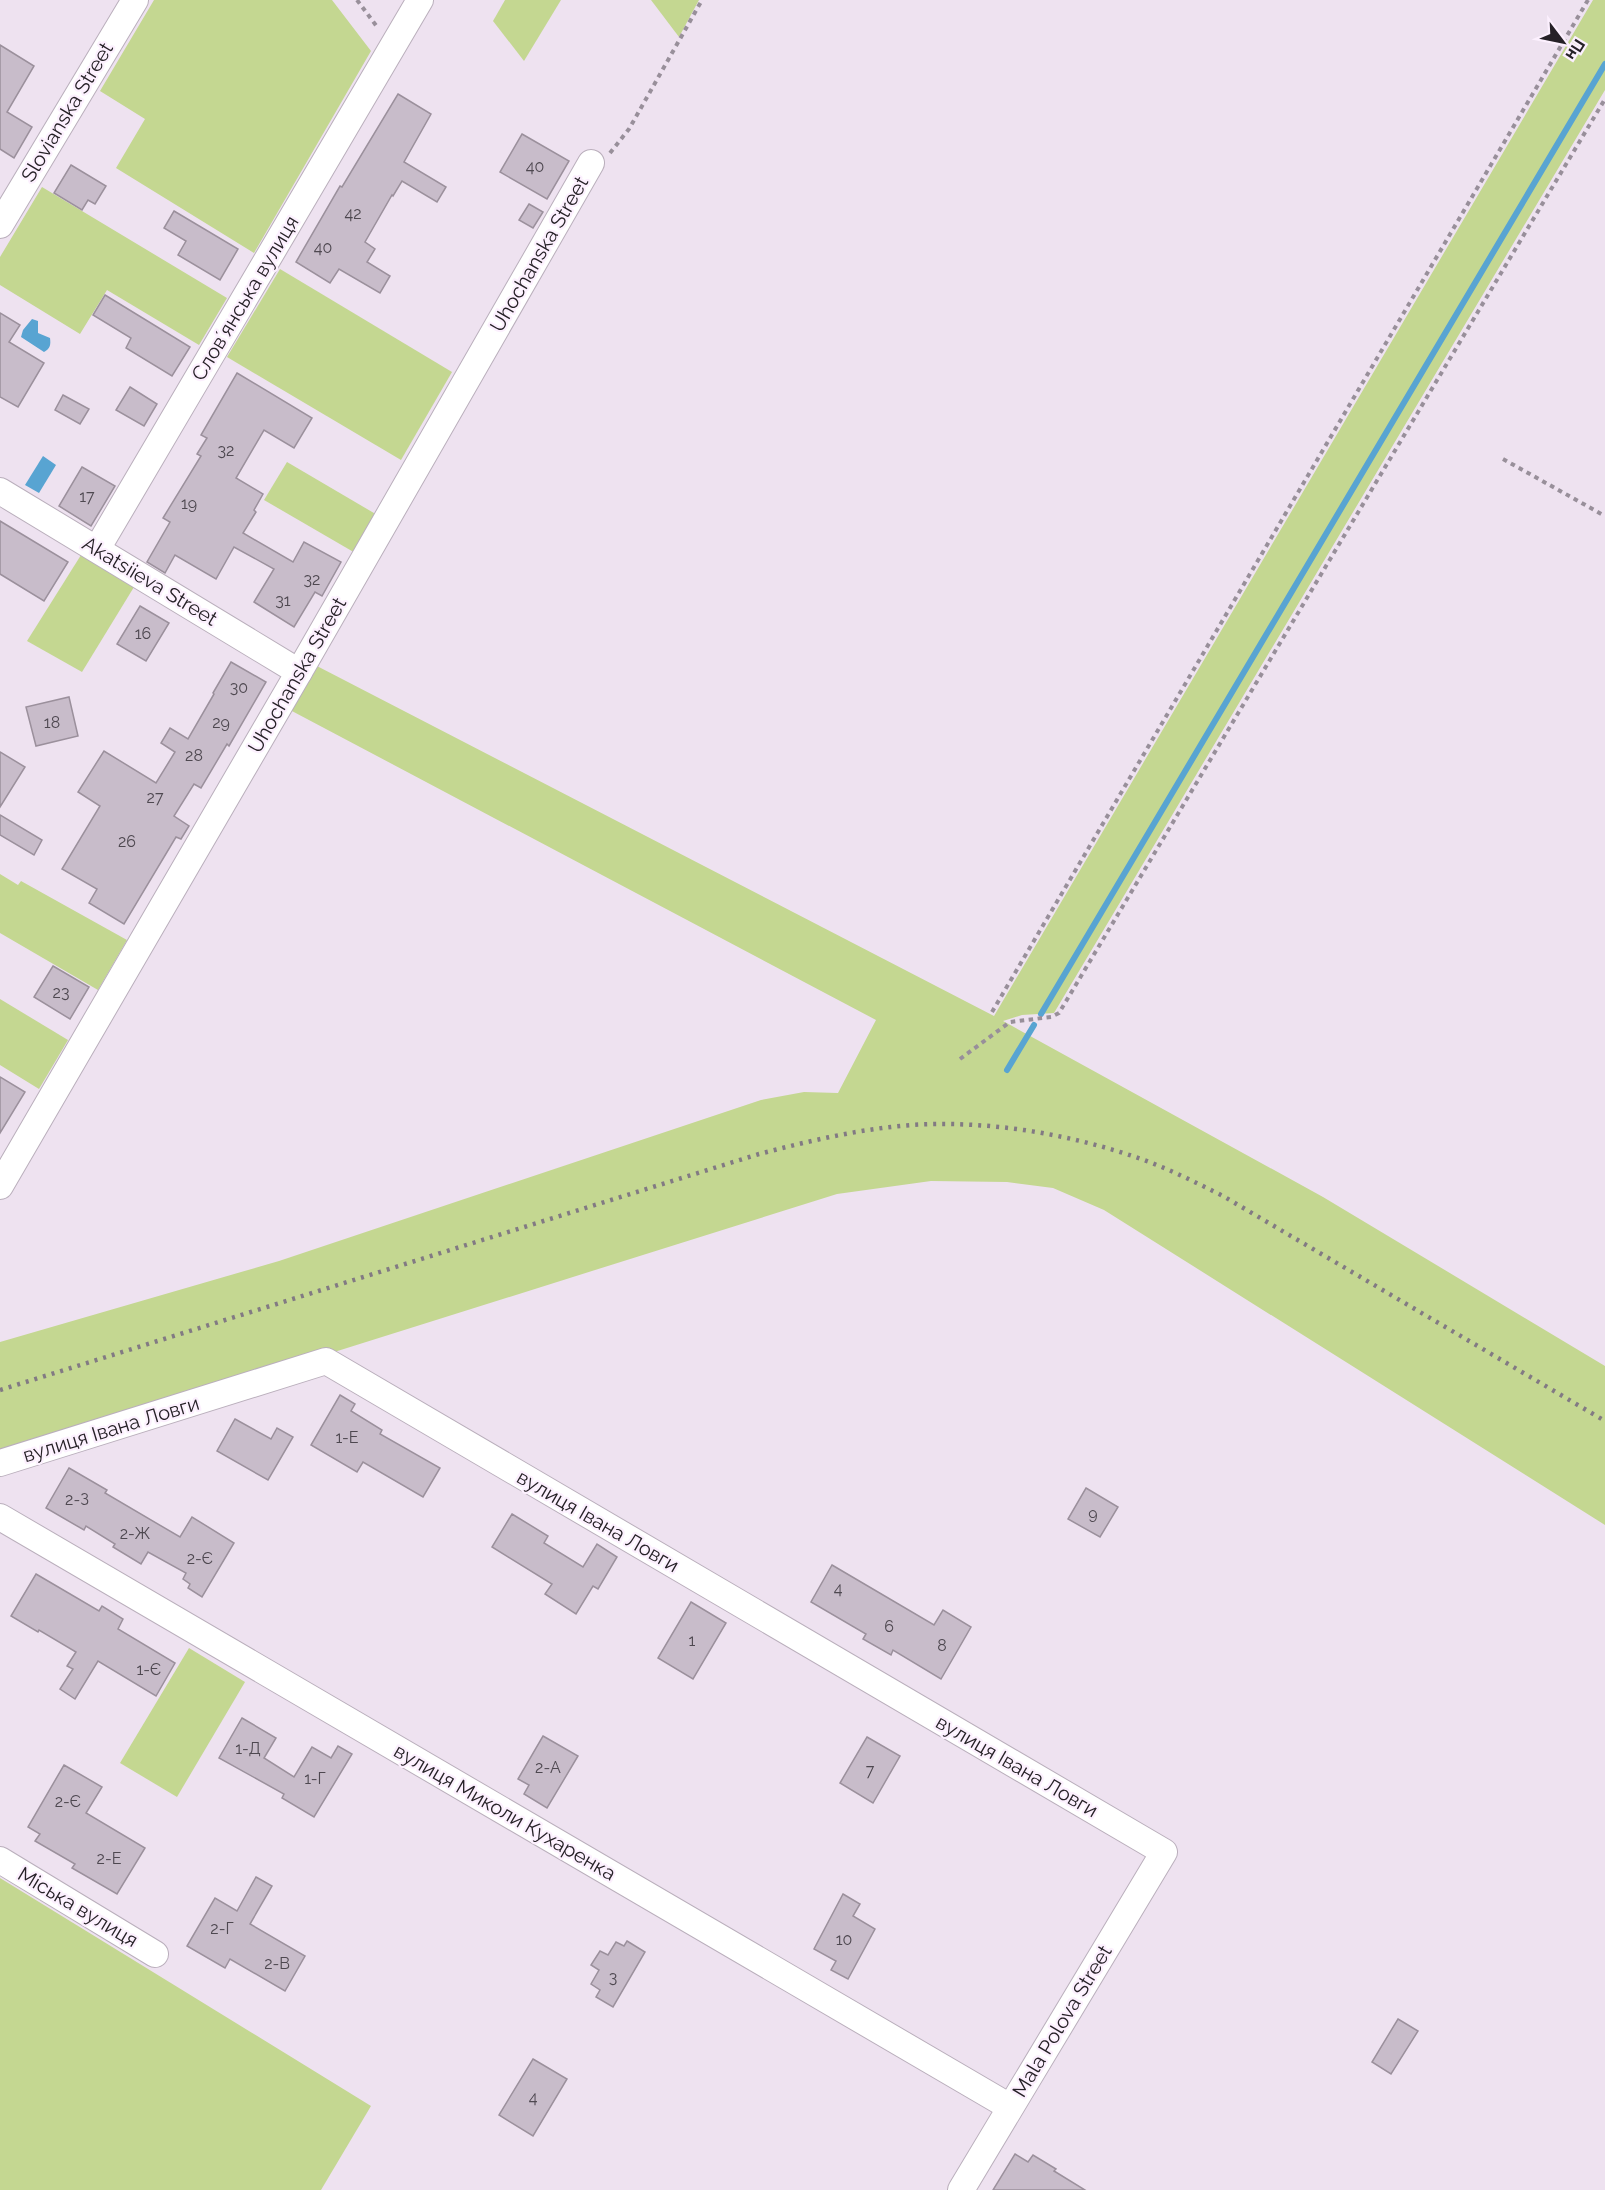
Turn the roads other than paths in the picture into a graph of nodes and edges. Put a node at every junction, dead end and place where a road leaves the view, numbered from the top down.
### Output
1 (135, 0) edge
2 (420, 0) edge
3 (591, 163) road end
4 (0, 225) edge
5 (0, 491) edge
6 (97, 549) junction
7 (299, 672) junction
8 (0, 1186) edge
9 (0, 1463) edge
10 (0, 1517) edge
11 (1164, 1852) joint
12 (0, 1860) edge
13 (156, 1954) dead end
14 (1010, 2107) junction
15 (960, 2190) edge

1 - 4 street, Slovianska Street
2 - 6 street, Словʼянська вулиця
3 - 7 street, Uhochanska Street
5 - 6 street, Akatsiieva Street
6 - 7 street, Akatsiieva Street
7 - 8 street, Uhochanska Street
9 - 11 street, вулиця Івана Ловги
10 - 14 street, вулиця Миколи Кухаренка
11 - 14 street, Mala Polova Street
12 - 13 street, Міська вулиця
14 - 15 street, Mala Polova Street

